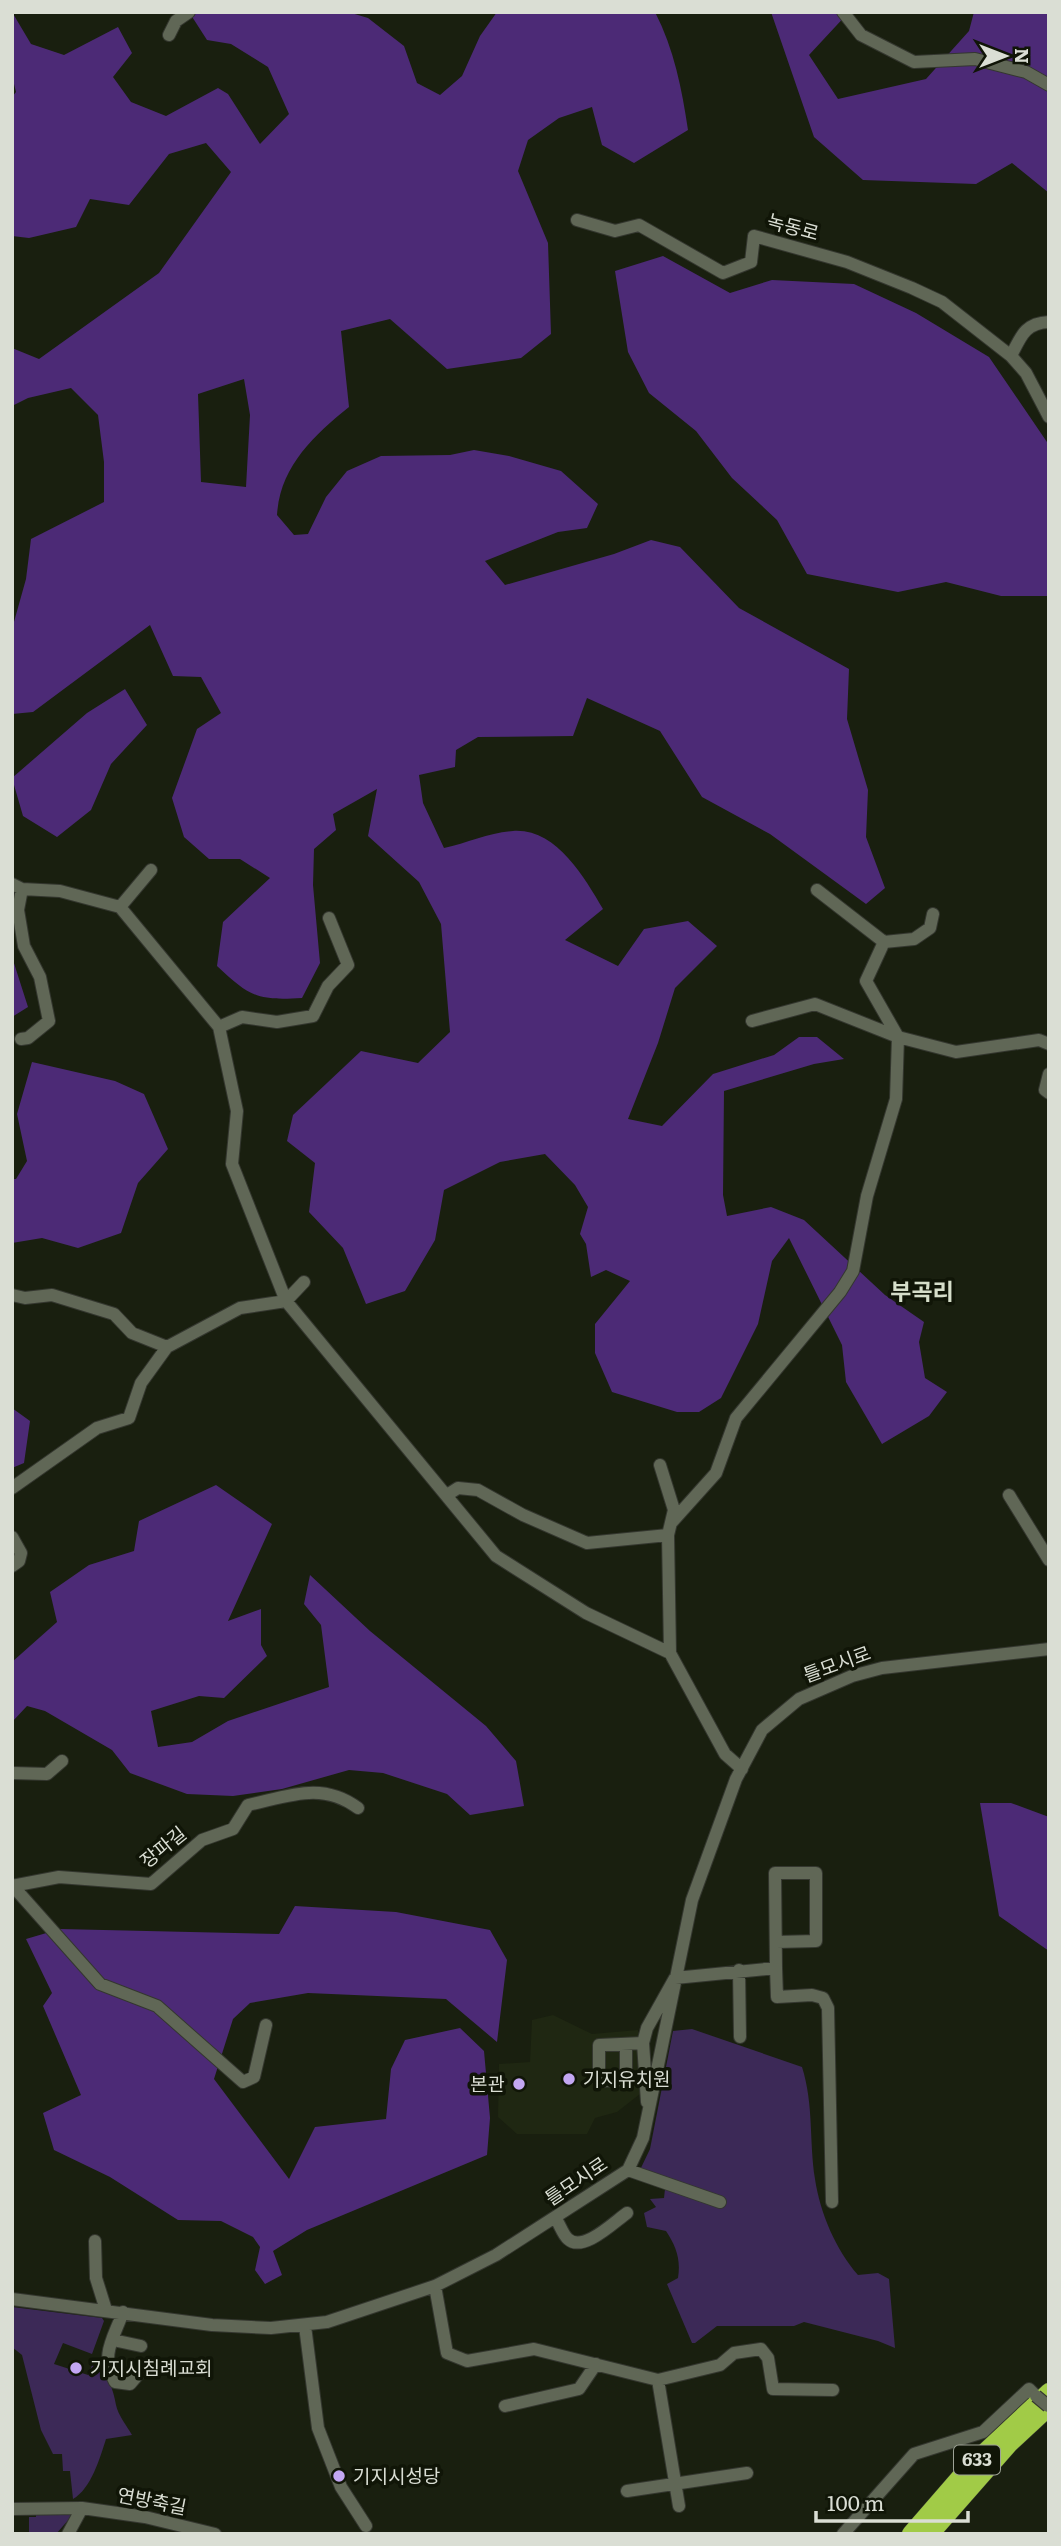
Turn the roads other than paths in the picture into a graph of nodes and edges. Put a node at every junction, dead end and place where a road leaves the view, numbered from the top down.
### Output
1 (189, 12) edge
2 (843, 12) edge
3 (169, 35) dead end
4 (1049, 85) edge
5 (577, 220) dead end
6 (1049, 322) edge
7 (1011, 356) junction
8 (1049, 417) edge
9 (151, 870) dead end
10 (17, 887) edge
11 (817, 890) dead end
12 (120, 907) junction
13 (933, 914) dead end
14 (329, 918) dead end
15 (884, 942) junction
16 (752, 1021) dead end
17 (219, 1027) junction
18 (898, 1037) junction
19 (21, 1039) dead end
20 (1049, 1044) edge
21 (1049, 1074) edge
22 (1049, 1093) edge
23 (304, 1282) dead end
24 (12, 1296) edge
25 (286, 1301) junction
26 (167, 1348) junction
27 (660, 1465) dead end
28 (12, 1488) edge
29 (447, 1495) junction
30 (1009, 1495) dead end
31 (670, 1528) junction
32 (12, 1537) edge
33 (1049, 1560) edge
34 (12, 1566) edge
35 (1049, 1649) edge
36 (670, 1653) junction
37 (62, 1762) dead end
38 (742, 1769) junction
39 (12, 1773) edge
40 (358, 1808) dead end
41 (12, 1886) edge
42 (776, 1942) junction
43 (776, 1968) junction
44 (739, 1970) junction
45 (675, 1978) junction
46 (266, 2025) dead end
47 (740, 2037) dead end
48 (643, 2043) junction
49 (626, 2044) dead end
50 (649, 2116) junction
51 (628, 2169) junction
52 (720, 2202) dead end
53 (832, 2202) dead end
54 (627, 2213) dead end
55 (556, 2219) junction
56 (95, 2241) dead end
57 (435, 2286) junction
58 (12, 2299) edge
59 (106, 2310) junction
60 (123, 2312) junction
61 (305, 2326) junction
62 (113, 2340) junction
63 (141, 2346) dead end
64 (596, 2364) junction
65 (151, 2370) dead end
66 (658, 2380) junction
67 (833, 2390) dead end
68 (1046, 2401) edge
69 (505, 2406) dead end
70 (747, 2473) dead end
71 (676, 2484) junction
72 (627, 2491) dead end
73 (679, 2506) dead end
74 (82, 2508) junction
75 (12, 2509) edge
76 (366, 2526) dead end
77 (68, 2534) edge
78 (215, 2534) edge
79 (843, 2534) edge
80 (911, 2534) edge
81 (930, 2534) edge

1 - 3 street
2 - 4 street
5 - 7 street, 녹동로
6 - 7 street
7 - 8 street, 녹동로
9 - 12 street
10 - 12 street
10 - 19 street
11 - 15 street
12 - 17 street
13 - 15 street
14 - 17 street
15 - 18 street
16 - 18 street
17 - 25 street
18 - 20 street
18 - 31 street
21 - 22 street
23 - 25 street
24 - 26 street
25 - 26 street
25 - 29 street
26 - 28 street
27 - 31 street
29 - 31 street
29 - 36 street
30 - 33 street
31 - 36 street
32 - 34 street
35 - 38 street, 틀모시로
36 - 38 street
37 - 39 street
38 - 45 street, 틀모시로
40 - 41 street, 장파길
41 - 46 street, 장파길
42 - 42 street
42 - 43 street
43 - 44 street
43 - 53 street
44 - 45 street
44 - 47 street
45 - 48 street
45 - 50 street, 틀모시로
48 - 49 street
48 - 50 street
50 - 51 street, 틀모시로
51 - 52 street
51 - 55 street, 틀모시로
54 - 55 street
55 - 57 street, 틀모시로
56 - 59 street
57 - 61 street, 틀모시로
57 - 64 street
58 - 59 street, 틀모시로
59 - 60 street, 틀모시로
60 - 61 street, 틀모시로
60 - 62 street
61 - 76 street
62 - 63 street
62 - 65 street
64 - 66 street
64 - 69 street
66 - 67 street
66 - 71 street
68 - 79 street
68 - 80 highway, 633
68 - 81 highway, 633
70 - 71 street
71 - 72 street
71 - 73 street
74 - 75 street, 연방축길
74 - 77 street
74 - 78 street, 연방축길

